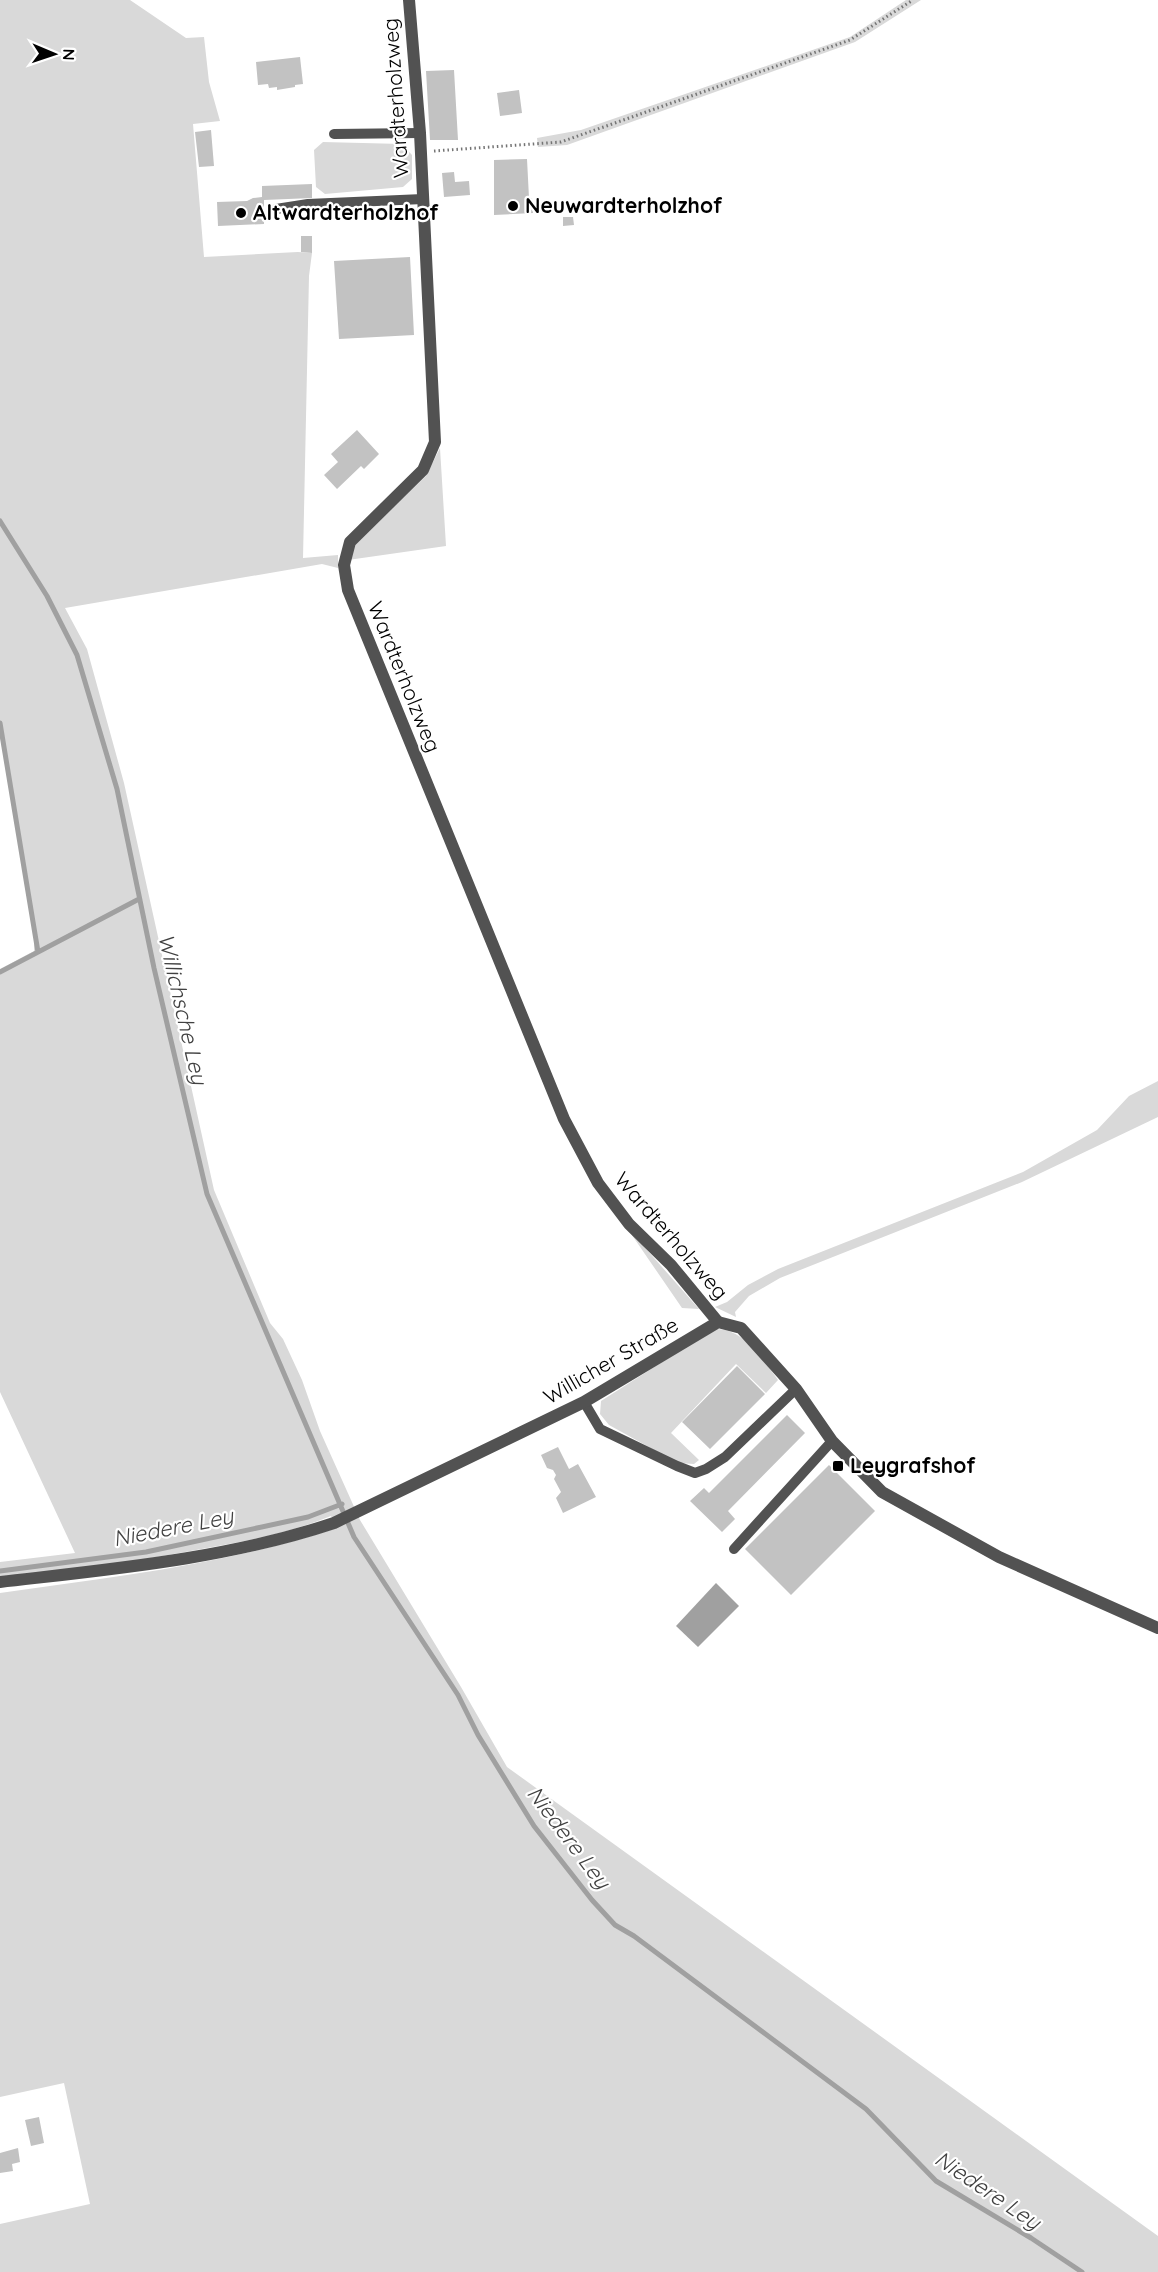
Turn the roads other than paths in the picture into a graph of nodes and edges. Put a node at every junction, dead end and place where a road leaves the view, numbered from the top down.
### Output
1 (409, 0) edge
2 (420, 133) junction
3 (334, 134) dead end
4 (423, 199) junction
5 (276, 209) dead end
6 (718, 1322) junction
7 (796, 1389) junction
8 (584, 1402) junction
9 (832, 1441) junction
10 (734, 1549) dead end
11 (0, 1582) edge
12 (1158, 1628) edge

1 - 2 street, Wardterholzweg
2 - 3 lane
2 - 4 street, Wardterholzweg
4 - 5 lane
4 - 6 street, Wardterholzweg
6 - 7 street
6 - 8 street, Willicher Straße
7 - 8 lane
7 - 9 street
8 - 11 street, Willicher Straße
9 - 10 lane
9 - 12 street

